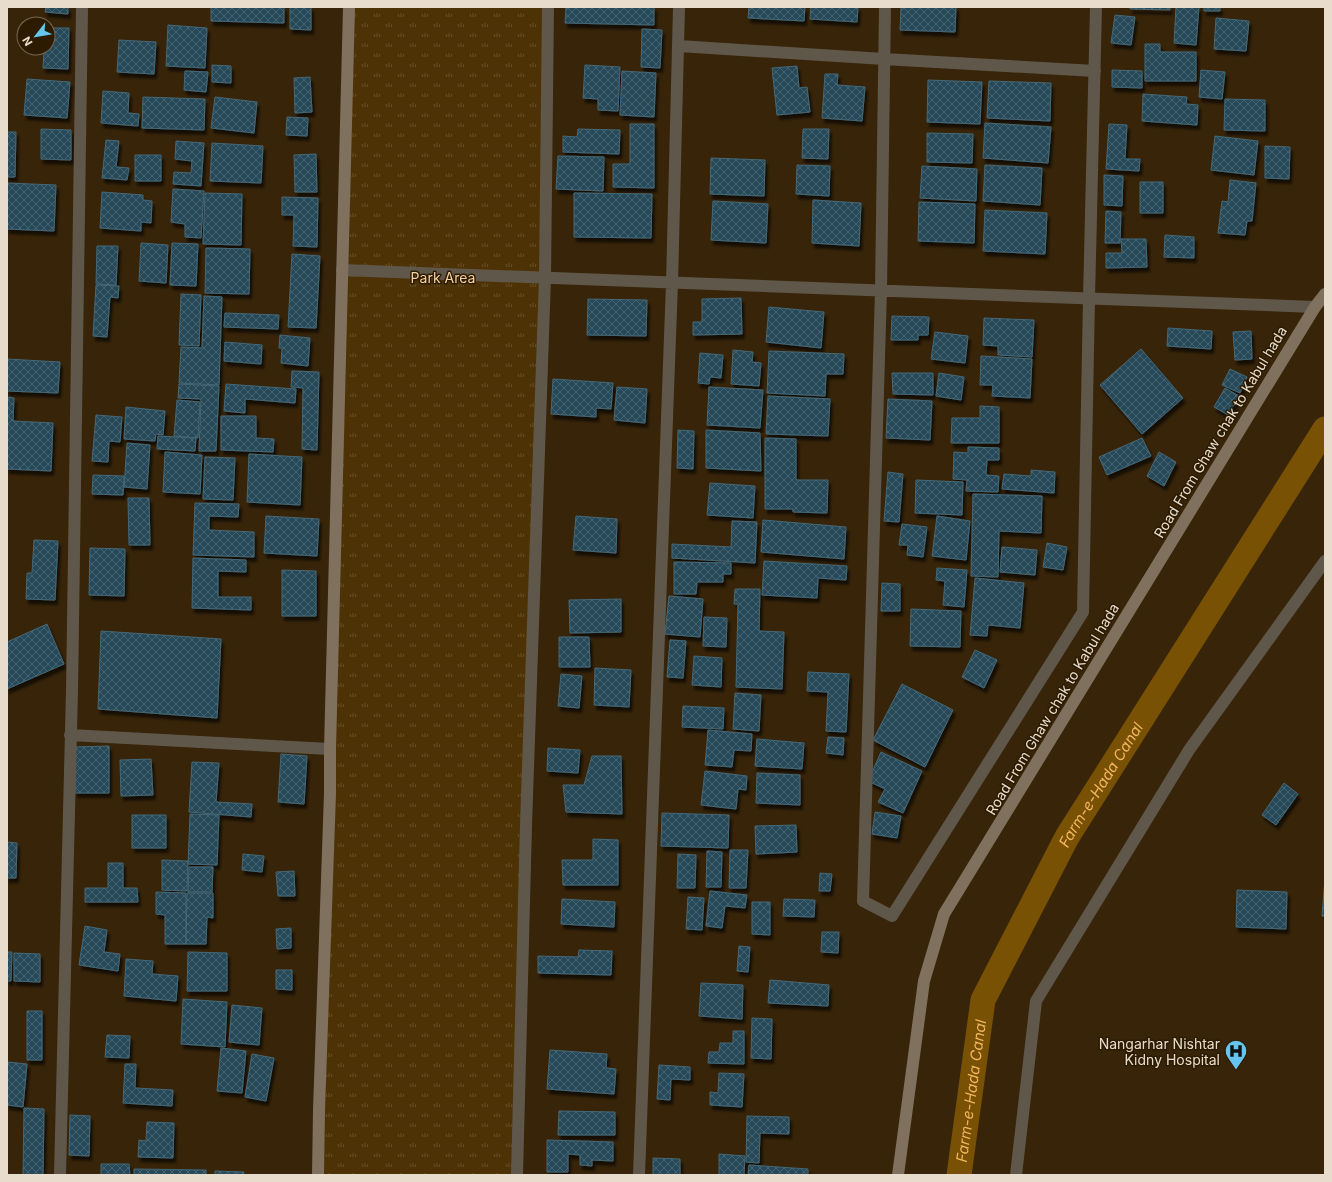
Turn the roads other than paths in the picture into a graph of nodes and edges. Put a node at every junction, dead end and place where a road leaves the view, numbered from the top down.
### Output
1 (82, 7) edge
2 (349, 7) edge
3 (548, 7) edge
4 (679, 7) edge
5 (885, 7) edge
6 (1096, 7) edge
7 (678, 46) junction
8 (884, 59) junction
9 (1095, 71) junction
10 (342, 270) junction
11 (545, 278) junction
12 (672, 283) junction
13 (880, 290) junction
14 (1325, 294) edge
15 (1089, 298) junction
16 (1315, 307) junction
17 (1325, 561) edge
18 (70, 735) junction
19 (330, 749) junction
20 (60, 1175) edge
21 (318, 1175) edge
22 (517, 1175) edge
23 (638, 1175) edge
24 (898, 1175) edge
25 (1016, 1175) edge

1 - 18 street
2 - 10 street
3 - 11 street
4 - 7 street
5 - 8 street
6 - 9 street
7 - 8 street
7 - 12 street
8 - 9 street
8 - 13 street
9 - 15 street
10 - 11 street
10 - 19 street
11 - 12 street
11 - 22 street
12 - 13 street
12 - 23 street
13 - 15 street
13 - 15 street
14 - 16 street, Road From Ghaw chak to Kabul hada
15 - 16 street
16 - 24 street, Road From Ghaw chak to Kabul hada
17 - 25 street
18 - 19 street
18 - 20 street
19 - 21 street

